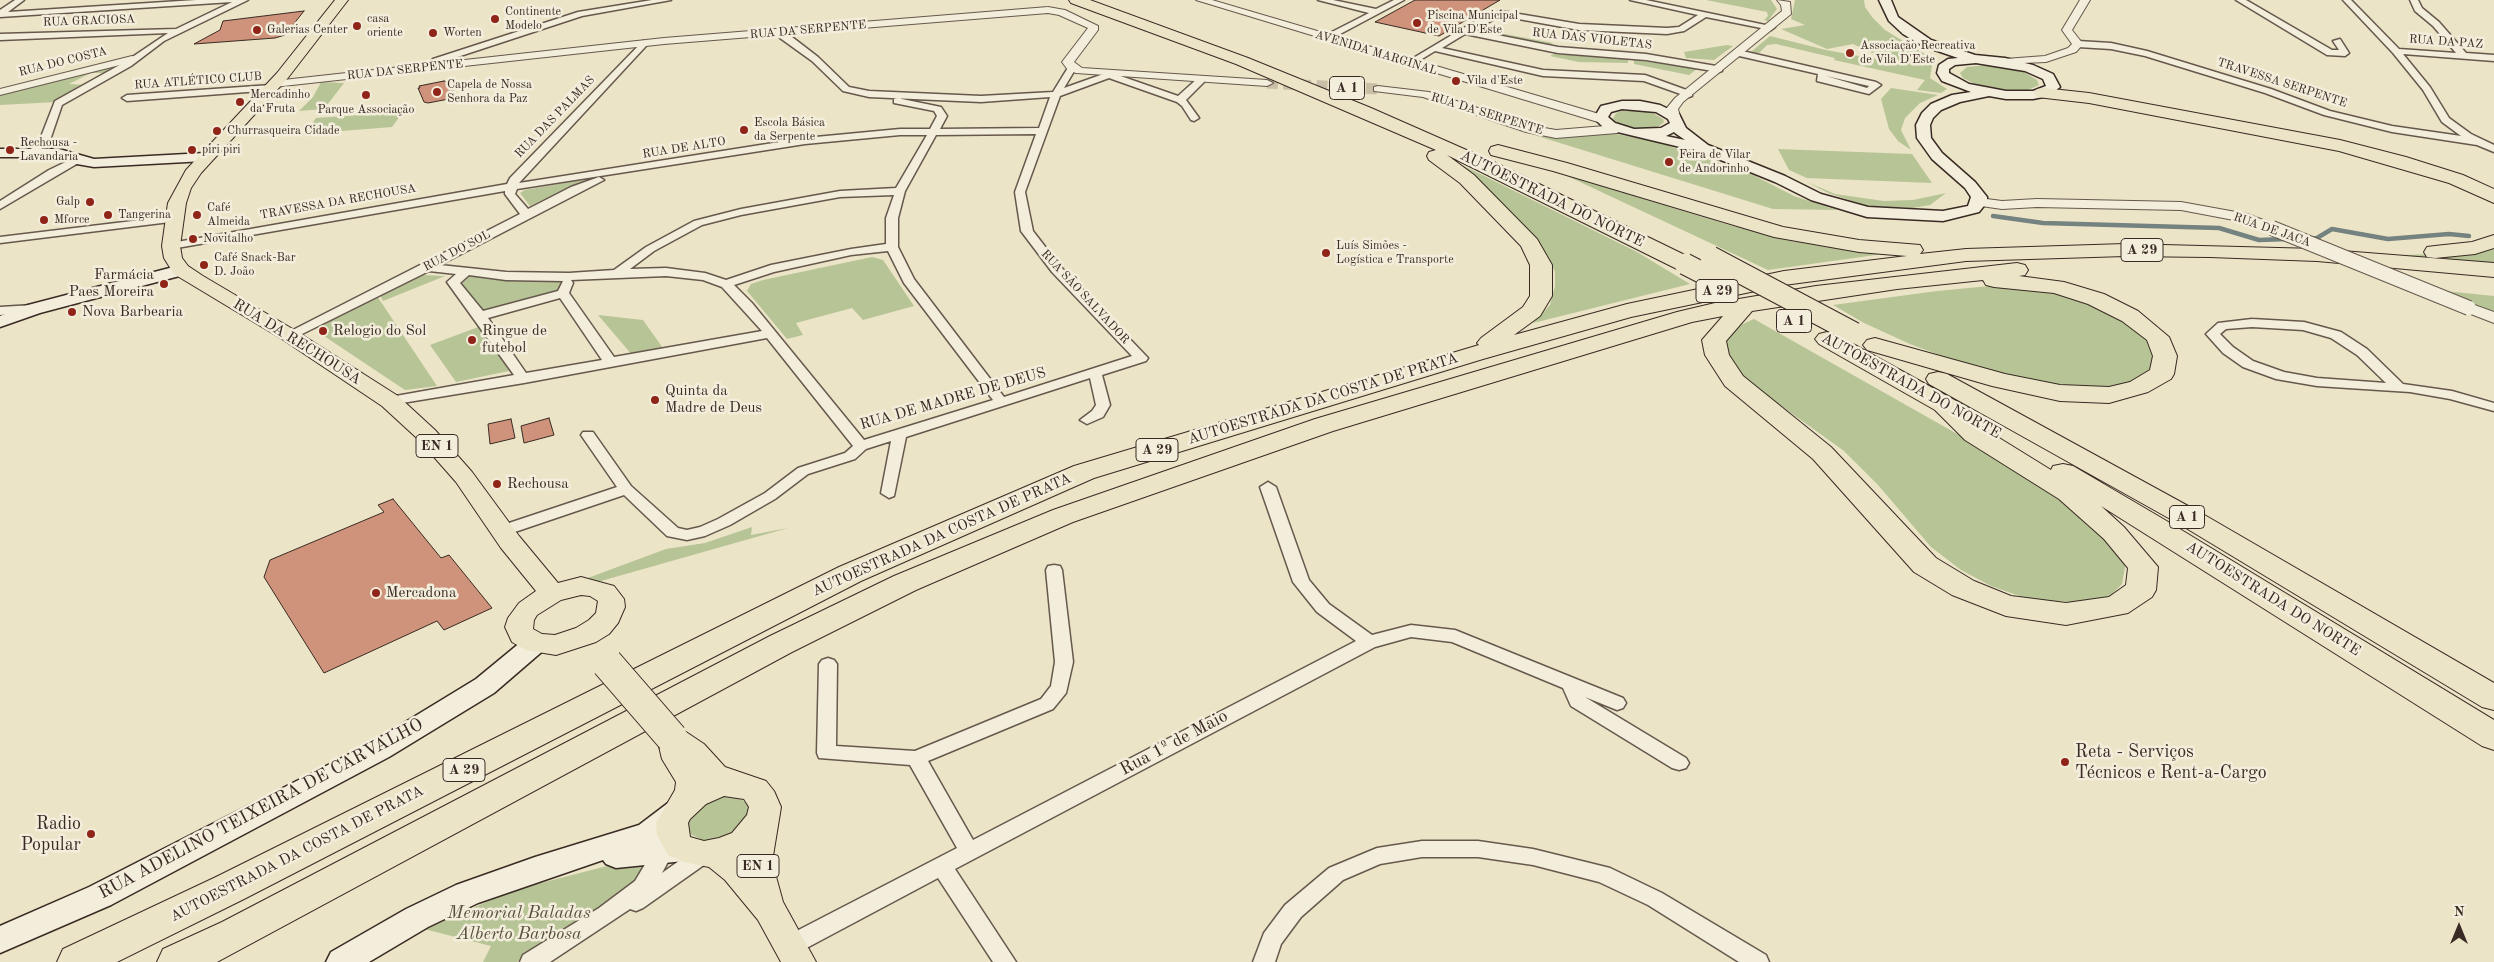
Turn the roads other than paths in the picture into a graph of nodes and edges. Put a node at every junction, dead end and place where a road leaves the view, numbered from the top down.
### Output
1 (20, 0) edge
2 (114, 0) edge
3 (233, 0) edge
4 (244, 0) edge
5 (342, 0) edge
6 (667, 0) edge
7 (1076, 0) edge
8 (1110, 0) edge
9 (1201, 0) edge
10 (1322, 0) edge
11 (1400, 0) edge
12 (1634, 0) edge
13 (1782, 0) edge
14 (1874, 0) edge
15 (1885, 0) edge
16 (2085, 0) edge
17 (2240, 0) edge
18 (2347, 0) edge
19 (2414, 0) edge
20 (181, 2) edge
21 (632, 2) edge
22 (100, 9) junction
23 (1377, 12) junction
24 (1704, 14) junction
25 (0, 15) edge
26 (1771, 27) junction
27 (179, 30) junction
28 (1464, 31) junction
29 (783, 33) junction
30 (0, 37) edge
31 (1327, 38) junction
32 (2337, 41) dead end
33 (643, 44) junction
34 (2078, 44) junction
35 (1436, 48) junction
36 (2396, 50) junction
37 (1738, 53) junction
38 (2464, 56) junction
39 (2494, 58) edge
40 (132, 59) junction
41 (1976, 59) junction
42 (2046, 59) junction
43 (2005, 62) junction
44 (1409, 63) junction
45 (1947, 64) junction
46 (429, 68) junction
47 (1072, 68) junction
48 (1719, 69) junction
49 (1823, 73) junction
50 (1109, 75) junction
51 (1201, 80) junction
52 (1266, 83) tunnel mouth
53 (1955, 83) junction
54 (2045, 83) junction
55 (273, 86) junction
56 (1378, 89) tunnel mouth
57 (0, 92) edge
58 (869, 94) junction
59 (1056, 94) junction
60 (1991, 94) junction
61 (1684, 97) junction
62 (126, 98) dead end
63 (951, 98) junction
64 (1180, 100) junction
65 (1552, 104) junction
66 (1640, 105) junction
67 (1615, 106) junction
68 (938, 109) junction
69 (1365, 112) junction
70 (1194, 118) dead end
71 (1675, 121) junction
72 (1605, 125) junction
73 (1444, 129) dead end
74 (1041, 131) junction
75 (934, 132) junction
76 (1633, 132) junction
77 (2479, 142) junction
78 (1705, 149) junction
79 (2494, 149) edge
80 (33, 152) junction
81 (0, 153) edge
82 (205, 157) junction
83 (76, 160) junction
84 (626, 170) junction
85 (511, 187) junction
86 (900, 191) junction
87 (1960, 195) junction
88 (2492, 195) edge
89 (1979, 202) junction
90 (2037, 203) junction
91 (0, 206) edge
92 (526, 214) junction
93 (1906, 214) junction
94 (174, 219) junction
95 (0, 240) edge
96 (2494, 241) edge
97 (170, 246) junction
98 (892, 247) junction
99 (2317, 255) junction
100 (1966, 265) junction
101 (427, 267) junction
102 (180, 270) junction
103 (2494, 270) edge
104 (467, 271) junction
105 (617, 272) junction
106 (569, 277) junction
107 (726, 284) junction
108 (2494, 285) edge
109 (563, 293) junction
110 (1743, 307) junction
111 (34, 310) junction
112 (0, 311) edge
113 (480, 316) junction
114 (2494, 318) edge
115 (0, 322) edge
116 (769, 334) junction
117 (289, 335) junction
118 (1865, 339) junction
119 (1474, 354) junction
120 (1142, 358) joint
121 (611, 363) junction
122 (1095, 373) junction
123 (524, 379) junction
124 (2399, 388) junction
125 (390, 401) junction
126 (1002, 403) junction
127 (1944, 404) junction
128 (2494, 407) edge
129 (1087, 420) dead end
130 (588, 435) dead end
131 (899, 435) junction
132 (861, 446) junction
133 (1268, 487) dead end
134 (626, 489) junction
135 (889, 493) dead end
136 (503, 532) junction
137 (1054, 570) dead end
138 (552, 593) junction
139 (586, 635) junction
140 (1369, 642) junction
141 (536, 643) junction
142 (828, 664) dead end
143 (1571, 685) junction
144 (2494, 698) edge
145 (1617, 703) dead end
146 (2494, 737) edge
147 (672, 738) junction
148 (916, 758) junction
149 (1679, 763) dead end
150 (731, 783) junction
151 (761, 821) junction
152 (686, 836) junction
153 (969, 852) junction
154 (942, 866) junction
155 (770, 910) junction
156 (607, 914) junction
157 (0, 940) edge
158 (795, 953) edge
159 (77, 962) edge
160 (177, 962) edge
161 (342, 962) edge
162 (361, 962) edge
163 (531, 962) edge
164 (1005, 962) edge
165 (1264, 962) edge
166 (1758, 962) edge

1 - 25 street
2 - 22 street
3 - 20 street
4 - 27 street
5 - 55 main road
6 - 21 street
7 - 69 highway, AUTOESTRADA DO NORTE / A 1
8 - 73 highway, A 1
9 - 31 street, AVENIDA MARGINAL
10 - 23 street
11 - 23 street
12 - 24 street
13 - 26 street
14 - 45 main road
15 - 41 main road
16 - 34 street
17 - 32 street
18 - 36 street
19 - 38 street
20 - 22 street
21 - 46 street
22 - 25 street
23 - 31 street
24 - 26 street
24 - 28 street
26 - 37 street
27 - 30 street, RUA GRACIOSA
27 - 40 street
28 - 35 street
28 - 48 street, RUA DAS VIOLETAS
29 - 33 street, RUA DA SERPENTE
29 - 47 street, RUA DA SERPENTE
29 - 58 street
31 - 44 street, AVENIDA MARGINAL
33 - 46 street, RUA DA SERPENTE
33 - 85 street, RUA DAS PALMAS
34 - 42 street
34 - 77 street, TRAVESSA SERPENTE
35 - 44 street
35 - 61 street
36 - 38 street, RUA DA PAZ
36 - 77 street
37 - 48 street
37 - 49 street
38 - 39 street, RUA DA PAZ
40 - 57 street, RUA DO COSTA
40 - 80 street
41 - 43 main road
41 - 45 main road
42 - 43 street
42 - 54 street
43 - 54 main road
44 - 65 street, AVENIDA MARGINAL
45 - 53 main road
46 - 55 street, RUA DA SERPENTE
47 - 50 street
47 - 59 street, RUA SÃO SALVADOR
48 - 61 street
49 - 49 street
50 - 51 street
50 - 59 street
50 - 64 street
51 - 52 street
51 - 64 street
53 - 60 main road
53 - 87 main road
54 - 60 main road
54 - 88 highway
55 - 62 street, RUA ATLÉTICO CLUB
55 - 82 main road
56 - 72 street, RUA DA SERPENTE
58 - 63 street
58 - 68 street
59 - 63 street
59 - 74 street, RUA SÃO SALVADOR
60 - 87 main road
61 - 66 street
61 - 71 street
63 - 68 street
64 - 70 street
65 - 67 street, AVENIDA MARGINAL
65 - 72 street, AVENIDA MARGINAL
66 - 67 main road
66 - 71 main road
67 - 72 main road
68 - 75 street
69 - 119 highway
69 - 127 highway, AUTOESTRADA DO NORTE / A 1, bridge
71 - 76 main road
71 - 78 main road
72 - 76 main road
74 - 75 street, RUA DE ALTO
74 - 120 street, RUA SÃO SALVADOR
75 - 84 street, RUA DE ALTO
75 - 86 street
76 - 78 main road
77 - 79 street
78 - 93 main road
80 - 81 main road
80 - 83 main road
82 - 83 main road
82 - 94 main road
83 - 91 street
84 - 85 street, RUA DE ALTO
84 - 92 street, RUA DO SOL
85 - 92 street
85 - 97 street, TRAVESSA DA RECHOUSA
86 - 98 street
86 - 105 street
87 - 89 main road, RUA DE JACA
87 - 89 main road
87 - 90 street, RUA DE JACA
87 - 93 main road
89 - 90 street, RUA DE JACA
89 - 93 main road
90 - 114 street, RUA DE JACA, bridge
92 - 101 street, RUA DO SOL
94 - 95 street
94 - 97 main road
96 - 99 highway
97 - 102 main road
98 - 107 street
98 - 126 street
99 - 100 highway, AUTOESTRADA DA COSTA DE PRATA / A 29
99 - 103 highway, AUTOESTRADA DA COSTA DE PRATA / A 29
100 - 108 highway, AUTOESTRADA DA COSTA DE PRATA / A 29
100 - 110 highway, AUTOESTRADA DA COSTA DE PRATA / A 29
100 - 118 highway
100 - 118 highway, AUTOESTRADA DO NORTE / A 1, bridge
100 - 119 highway, AUTOESTRADA DA COSTA DE PRATA / A 29
101 - 104 street, RUA DE MADRE DE DEUS
101 - 117 street, RUA DO SOL
102 - 111 main road
102 - 117 main road, RUA DA RECHOUSA / EN 1
104 - 106 street, RUA DE MADRE DE DEUS
104 - 113 street
105 - 106 street, RUA DE MADRE DE DEUS
105 - 107 street, RUA DE MADRE DE DEUS
106 - 109 street
107 - 116 street, RUA DE MADRE DE DEUS
109 - 113 street
109 - 121 street
110 - 127 highway
110 - 160 highway, AUTOESTRADA DA COSTA DE PRATA / A 29
111 - 112 street
111 - 115 main road
113 - 123 street
116 - 121 street
116 - 132 street, RUA DE MADRE DE DEUS
117 - 125 main road, RUA DA RECHOUSA / EN 1
118 - 144 highway, AUTOESTRADA DO NORTE / A 1
119 - 159 highway, AUTOESTRADA DA COSTA DE PRATA / A 29
120 - 122 street, RUA DE MADRE DE DEUS
121 - 123 street
122 - 126 street, RUA DE MADRE DE DEUS
122 - 129 street
123 - 125 street
124 - 124 street
124 - 128 street
125 - 136 main road, RUA DA RECHOUSA / EN 1
126 - 131 street, RUA DE MADRE DE DEUS
127 - 146 highway, AUTOESTRADA DO NORTE / A 1
130 - 134 street
131 - 132 street, RUA DE MADRE DE DEUS
131 - 135 street
132 - 134 street
133 - 140 street
134 - 136 street
136 - 138 main road, RUA DA RECHOUSA / EN 1
137 - 148 street
138 - 139 main road
138 - 141 main road
139 - 141 main road
139 - 147 main road, EN 1, bridge
140 - 143 street, Rua 1º de Maio
140 - 153 street, Rua 1º de Maio
141 - 157 main road, RUA ADELINO TEIXEIRA DE CARVALHO
142 - 148 street
143 - 145 street, Rua 1º de Maio
143 - 149 street
147 - 150 main road, EN 1
147 - 152 main road, EN 1
148 - 153 street
150 - 151 main road, EN 1
150 - 152 main road
151 - 152 main road, EN 1
151 - 155 main road, EN 1
152 - 155 main road, EN 1
152 - 156 street
152 - 156 street
152 - 161 main road
152 - 162 main road
153 - 154 street, Rua 1º de Maio
154 - 158 street, Rua 1º de Maio
154 - 164 street
155 - 158 main road, EN 1
156 - 163 street
165 - 166 street

